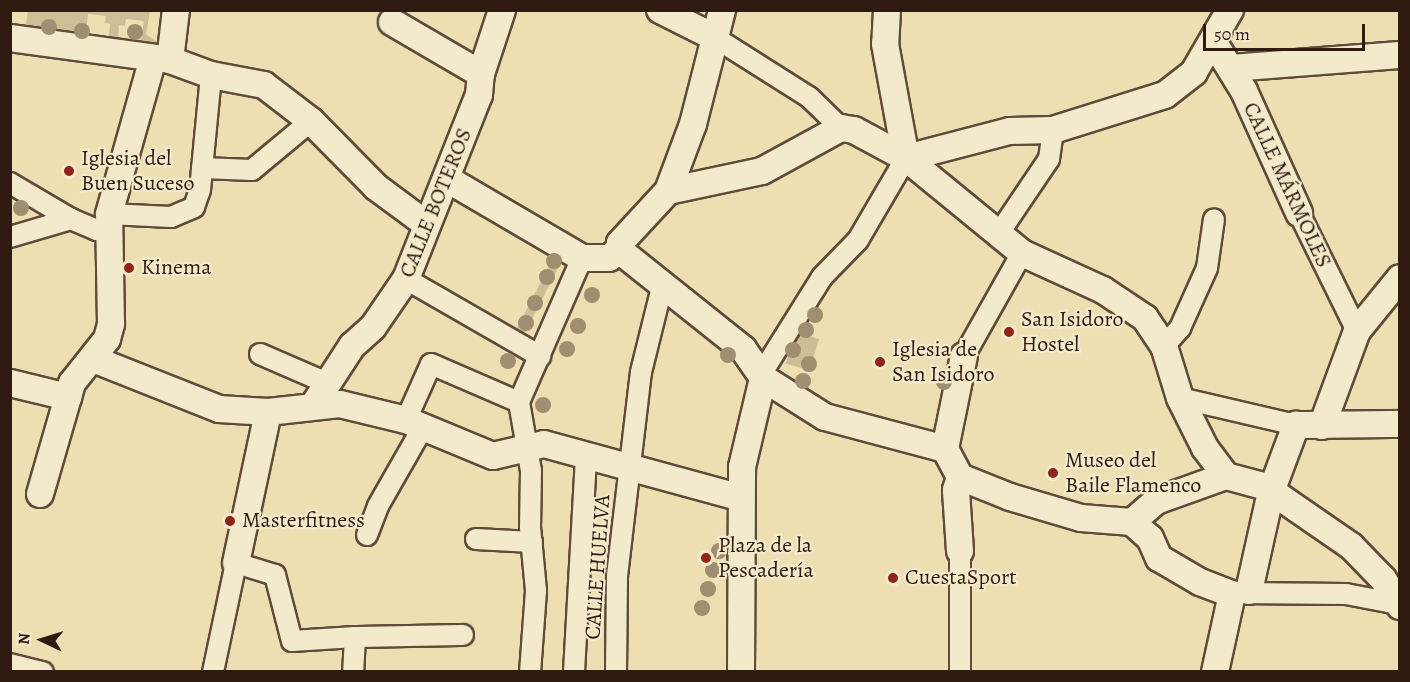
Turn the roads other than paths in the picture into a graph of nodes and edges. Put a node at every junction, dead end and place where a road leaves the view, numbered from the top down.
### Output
1 (176, 10) edge
2 (502, 10) edge
3 (660, 10) edge
4 (722, 10) edge
5 (887, 10) edge
6 (1230, 10) edge
7 (392, 22) dead end
8 (714, 37) junction
9 (10, 38) edge
10 (1214, 41) junction
11 (1400, 55) edge
12 (161, 59) junction
13 (1231, 68) junction
14 (481, 74) junction
15 (210, 75) junction
16 (311, 121) junction
17 (841, 128) junction
18 (1053, 130) junction
19 (906, 158) junction
20 (202, 168) junction
21 (447, 179) junction
22 (10, 183) edge
23 (668, 191) junction
24 (1299, 213) joint
25 (71, 219) junction
26 (1214, 219) dead end
27 (109, 222) junction
28 (426, 224) junction
29 (997, 236) junction
30 (10, 237) edge
31 (619, 250) junction
32 (1022, 253) junction
33 (582, 258) junction
34 (1400, 278) edge
35 (406, 279) junction
36 (663, 287) junction
37 (1357, 331) junction
38 (1164, 346) junction
39 (260, 354) dead end
40 (540, 356) junction
41 (964, 356) joint
42 (93, 359) junction
43 (764, 378) junction
44 (10, 383) edge
45 (327, 383) junction
46 (68, 397) junction
47 (1180, 398) junction
48 (519, 402) junction
49 (313, 406) junction
50 (268, 412) junction
51 (415, 424) junction
52 (1400, 424) edge
53 (1296, 425) junction
54 (1322, 426) junction
55 (536, 445) junction
56 (945, 449) junction
57 (586, 455) junction
58 (630, 466) junction
59 (960, 477) junction
60 (1226, 477) junction
61 (1271, 492) junction
62 (40, 494) dead end
63 (741, 498) junction
64 (1132, 522) junction
65 (367, 536) dead end
66 (476, 539) dead end
67 (532, 542) junction
68 (960, 551) joint
69 (236, 563) junction
70 (1241, 592) junction
71 (1399, 605) edge
72 (463, 635) dead end
73 (354, 637) junction
74 (10, 664) edge
75 (42, 671) edge
76 (213, 672) edge
77 (353, 672) edge
78 (530, 672) edge
79 (573, 672) edge
80 (616, 672) edge
81 (741, 672) edge
82 (960, 672) edge
83 (1215, 672) edge

1 - 12 street
2 - 14 street, CALLE BOTEROS
3 - 8 street
4 - 8 street
5 - 19 street
6 - 10 street
7 - 14 street
8 - 17 street
8 - 23 street
9 - 12 street
10 - 13 street, CALLE MÁRMOLES
10 - 18 street
11 - 13 street
12 - 15 street
12 - 27 street
13 - 24 street, CALLE MÁRMOLES
14 - 21 street, CALLE BOTEROS
15 - 16 street
15 - 20 street
16 - 20 street
16 - 28 street
17 - 19 street
17 - 23 street
18 - 19 street
18 - 29 street
19 - 29 street
19 - 43 street
20 - 27 street
21 - 28 street, CALLE BOTEROS
21 - 33 street
22 - 25 street
23 - 31 street
24 - 37 street, CALLE MÁRMOLES
25 - 27 street
25 - 30 street
26 - 38 street
27 - 42 street
28 - 35 street, CALLE BOTEROS
29 - 32 street
31 - 33 street
31 - 36 street
32 - 38 street
32 - 41 street
33 - 40 street
34 - 37 street
35 - 40 street
35 - 45 street, CALLE BOTEROS
36 - 43 street
36 - 58 street, CALLE HUELVA
37 - 54 street
38 - 47 street
39 - 45 street
40 - 48 street
41 - 56 street
42 - 46 street
42 - 50 street
43 - 56 street
43 - 63 street
44 - 46 street
45 - 49 street, CALLE BOTEROS
46 - 62 street
47 - 53 street
47 - 60 street
48 - 51 street
48 - 55 street
49 - 50 street
49 - 51 street
50 - 69 street
51 - 55 street
51 - 65 street
52 - 54 street
53 - 54 street
53 - 61 street
55 - 57 street
55 - 67 street
56 - 59 street
57 - 58 street
57 - 79 street
58 - 63 street
58 - 80 street, CALLE HUELVA
59 - 64 street
59 - 68 street
60 - 61 street
60 - 64 street
61 - 70 street
61 - 71 street
63 - 81 street
64 - 70 street
66 - 67 street
67 - 78 street
68 - 82 street
69 - 73 street
69 - 76 street
70 - 71 street
70 - 83 street
72 - 73 street
73 - 77 street
74 - 75 street

